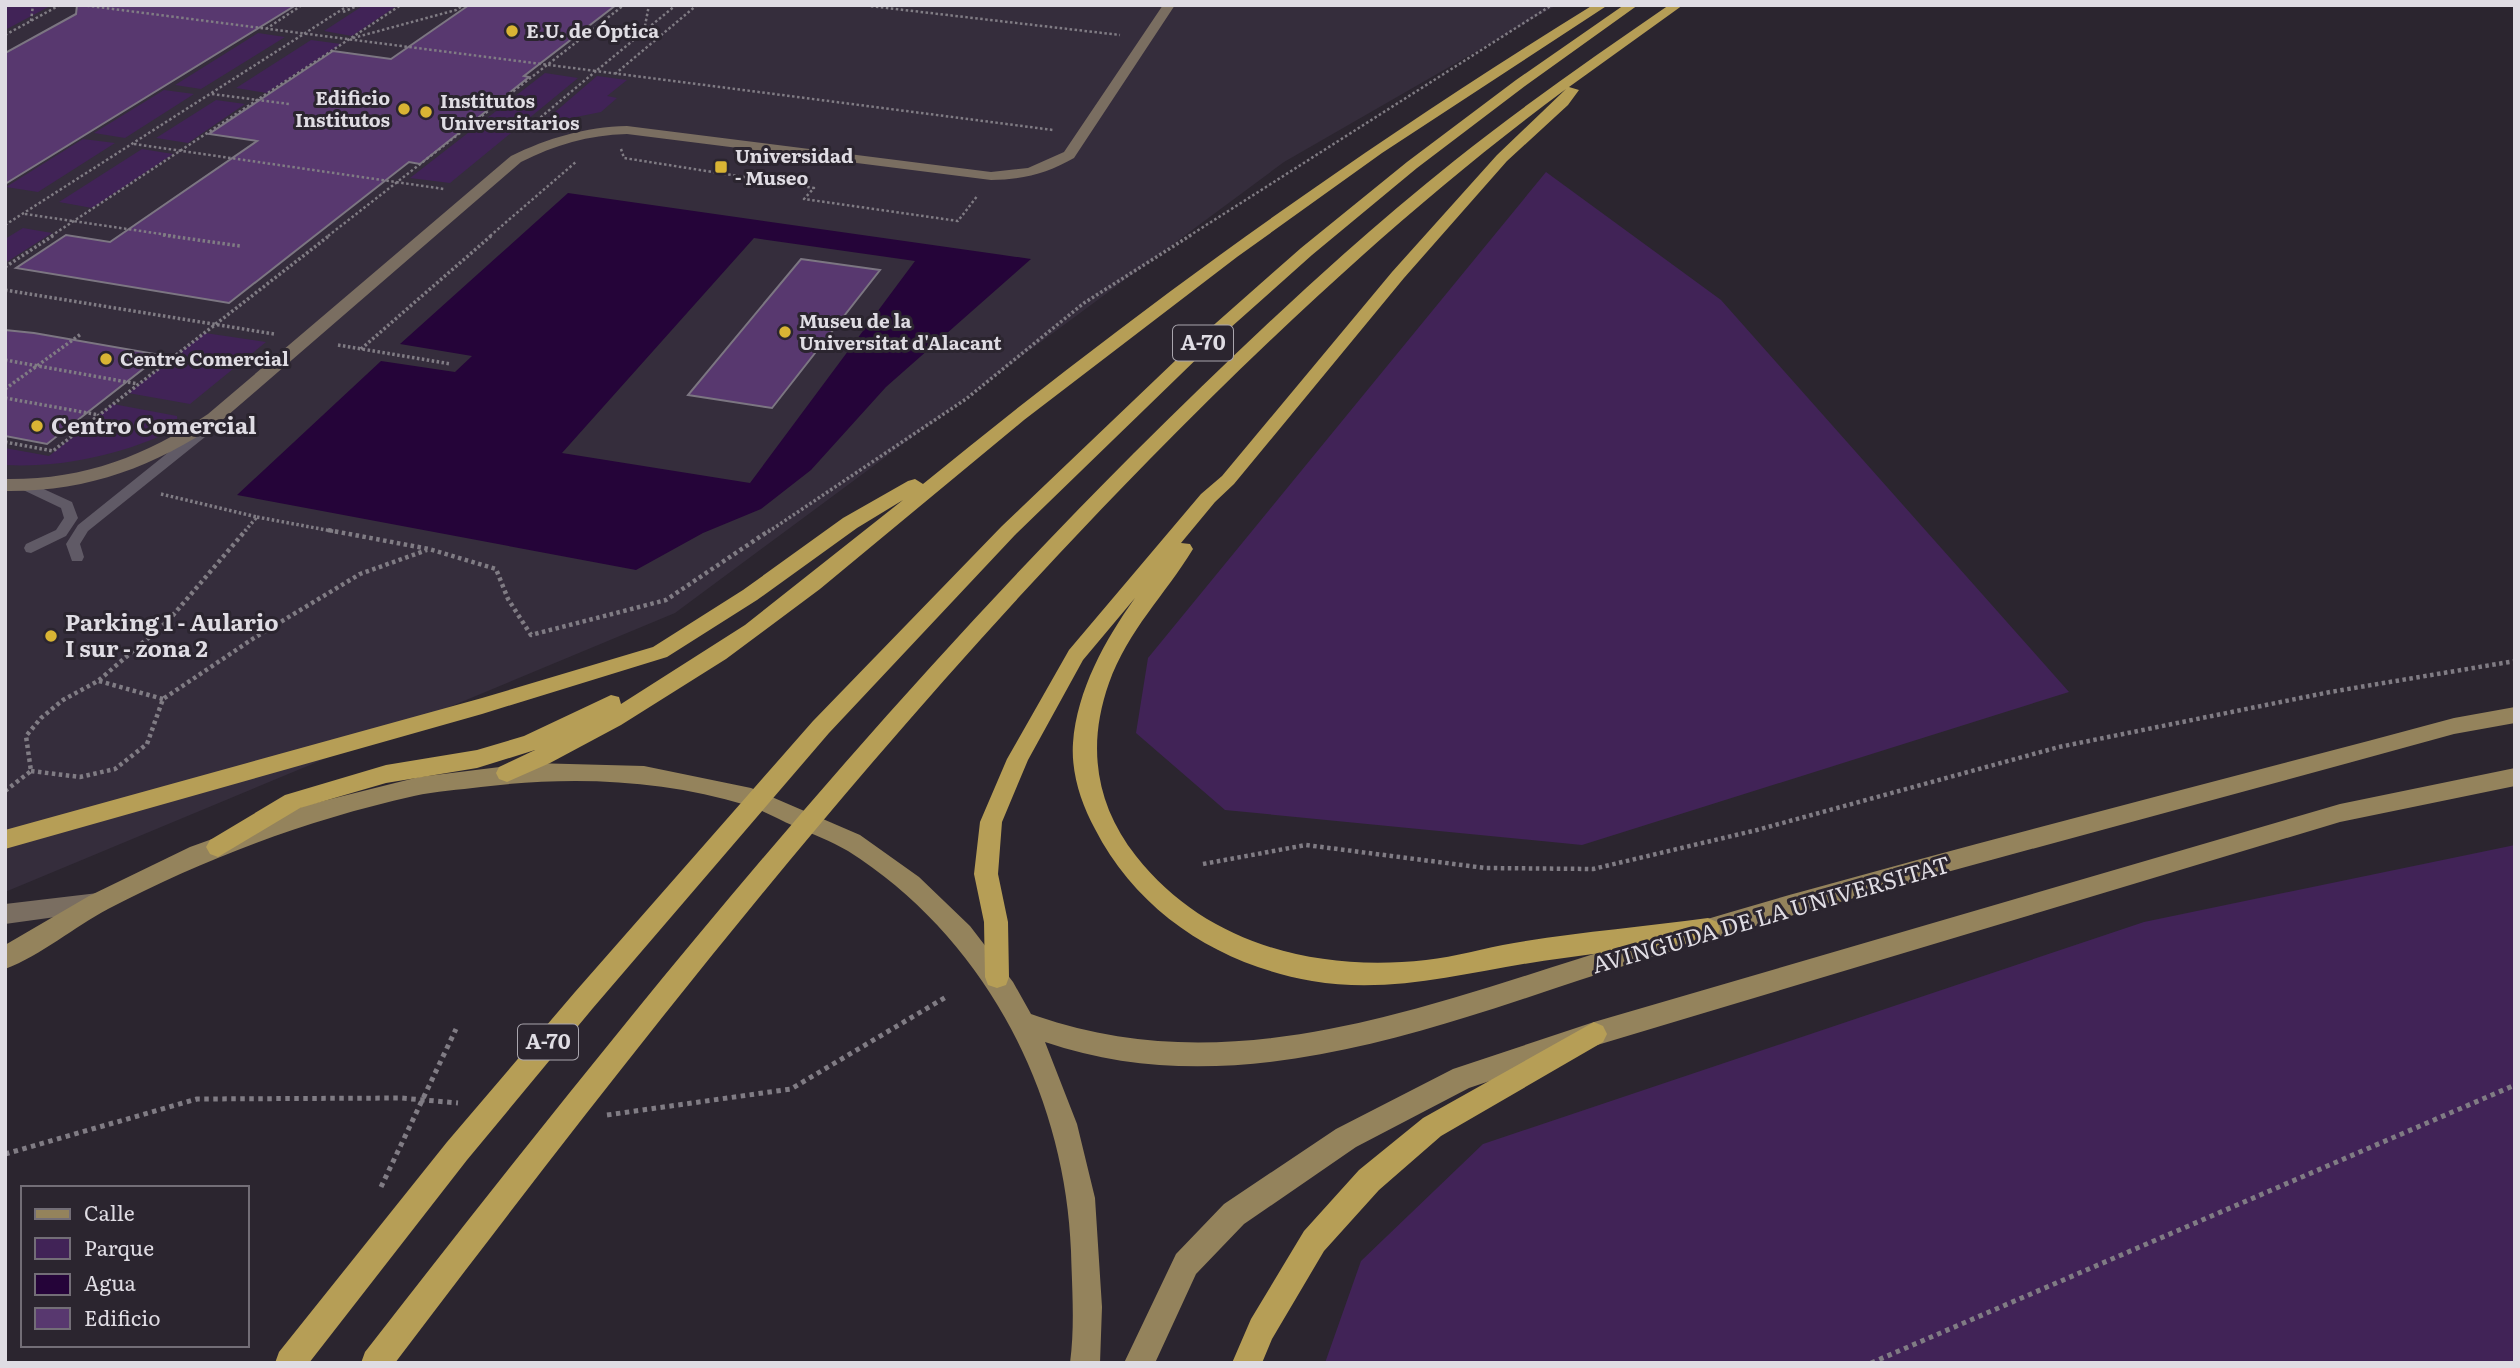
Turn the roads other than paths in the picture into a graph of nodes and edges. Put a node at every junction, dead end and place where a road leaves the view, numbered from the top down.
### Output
1 (1169, 5) edge
2 (1602, 5) edge
3 (1632, 5) edge
4 (1677, 5) edge
5 (1590, 65) junction
6 (214, 418) junction
7 (972, 453) junction
8 (1228, 480) junction
9 (15, 485) edge
10 (31, 548) dead end
11 (77, 556) dead end
12 (2515, 715) edge
13 (507, 774) junction
14 (2515, 777) edge
15 (5, 840) edge
16 (218, 847) junction
17 (100, 903) junction
18 (5, 914) edge
19 (1708, 929) junction
20 (5, 958) edge
21 (997, 977) junction
22 (1024, 1023) junction
23 (1594, 1034) junction
24 (290, 1363) edge
25 (376, 1363) edge
26 (1085, 1363) edge
27 (1139, 1363) edge
28 (1247, 1363) edge

1 - 6 street
2 - 7 highway
3 - 24 highway, A-70
4 - 5 highway, A-70
5 - 8 highway
5 - 25 highway, A-70
6 - 9 street
6 - 11 lane
7 - 13 highway
7 - 15 highway
7 - 16 highway
8 - 19 highway
8 - 21 highway
9 - 10 lane
12 - 19 main road, AVINGUDA DE LA UNIVERSITAT
13 - 16 main road
13 - 21 main road
14 - 23 main road
16 - 17 main road
17 - 18 street
17 - 20 main road
19 - 22 main road, AVINGUDA DE LA UNIVERSITAT
21 - 22 main road
22 - 26 main road
23 - 27 main road
23 - 28 highway

